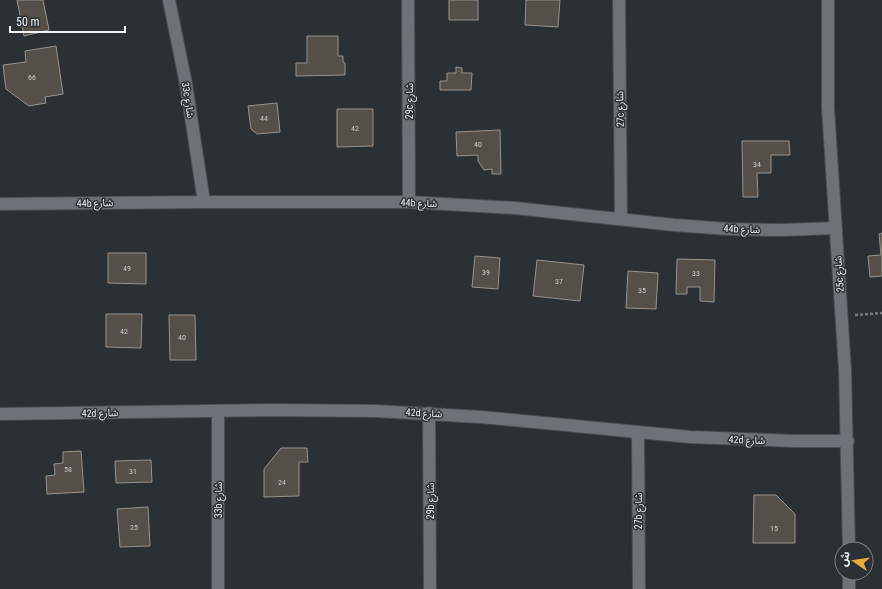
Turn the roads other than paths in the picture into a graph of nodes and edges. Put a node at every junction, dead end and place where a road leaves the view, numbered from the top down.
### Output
1 (169, 0) edge
2 (408, 0) edge
3 (619, 0) edge
4 (828, 0) edge
5 (204, 202) junction
6 (409, 202) junction
7 (0, 204) edge
8 (621, 219) junction
9 (836, 228) junction
10 (218, 411) junction
11 (429, 413) junction
12 (0, 414) edge
13 (638, 433) junction
14 (848, 441) junction
15 (848, 541) edge
16 (218, 589) edge
17 (430, 589) edge
18 (639, 589) edge

1 - 5 street, 33c شارع
2 - 6 street, 29c شارع
3 - 8 street, 27c شارع
4 - 9 street, 25c شارع
5 - 6 street, 44b شارع
5 - 7 street, 44b شارع
6 - 8 street, 44b شارع
8 - 9 street, 44b شارع
9 - 14 street, 25c شارع
10 - 11 street, 42d شارع
10 - 12 street, 42d شارع
10 - 16 street, 33b شارع
11 - 13 street, 42d شارع
11 - 17 street, 29b شارع
13 - 14 street, 42d شارع
13 - 18 street, 27b شارع
14 - 15 street, 25c شارع

